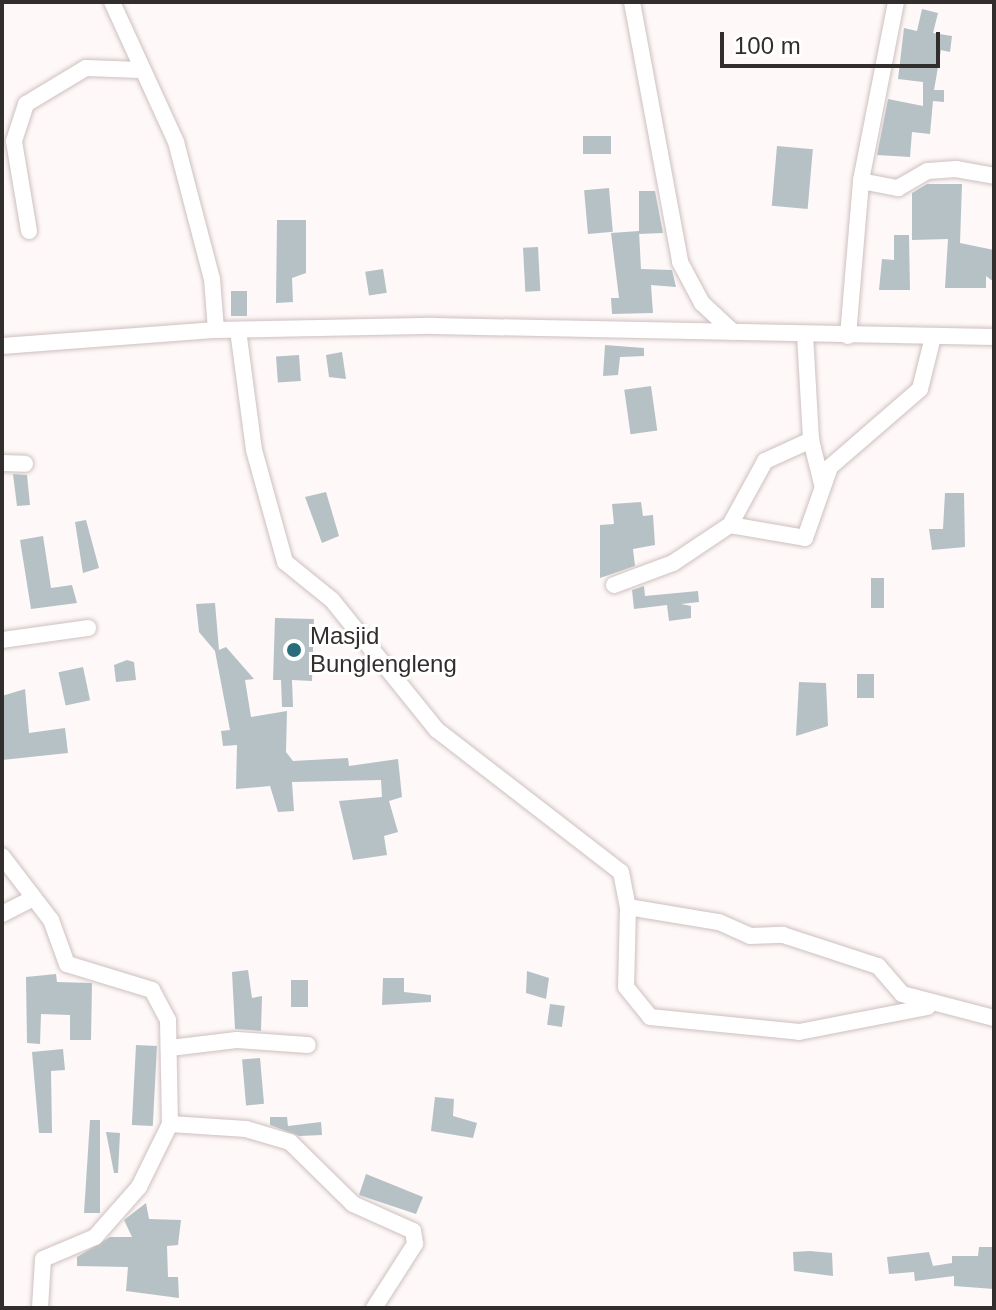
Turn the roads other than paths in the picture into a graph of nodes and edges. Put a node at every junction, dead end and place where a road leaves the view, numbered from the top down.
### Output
1 (112, 2) edge
2 (632, 2) edge
3 (896, 2) edge
4 (140, 70) junction
5 (994, 176) edge
6 (861, 181) junction
7 (29, 231) dead end
8 (216, 330) junction
9 (238, 330) junction
10 (733, 332) junction
11 (805, 335) junction
12 (848, 336) junction
13 (933, 337) junction
14 (994, 337) edge
15 (2, 346) edge
16 (811, 440) junction
17 (2, 463) edge
18 (25, 464) dead end
19 (822, 485) junction
20 (730, 525) junction
21 (614, 585) dead end
22 (88, 628) dead end
23 (2, 640) edge
24 (2, 856) edge
25 (31, 899) junction
26 (628, 907) junction
27 (2, 914) edge
28 (933, 1006) junction
29 (994, 1018) edge
30 (308, 1045) dead end
31 (170, 1048) junction
32 (170, 1124) junction
33 (40, 1308) edge
34 (374, 1308) edge

1 - 4 street
2 - 10 street
3 - 6 street
4 - 7 street
4 - 8 street
5 - 6 street
6 - 12 street
8 - 9 street
8 - 15 street
9 - 10 street
9 - 26 street
10 - 11 street
11 - 12 street
11 - 16 street
12 - 13 street
13 - 14 street
13 - 19 street
16 - 19 street
16 - 20 street
17 - 18 street
19 - 20 street
20 - 21 street
22 - 23 street
24 - 25 street
25 - 27 street
25 - 31 street
26 - 28 street
26 - 28 street
28 - 29 street
30 - 31 street
31 - 32 street
32 - 33 street
32 - 34 street

